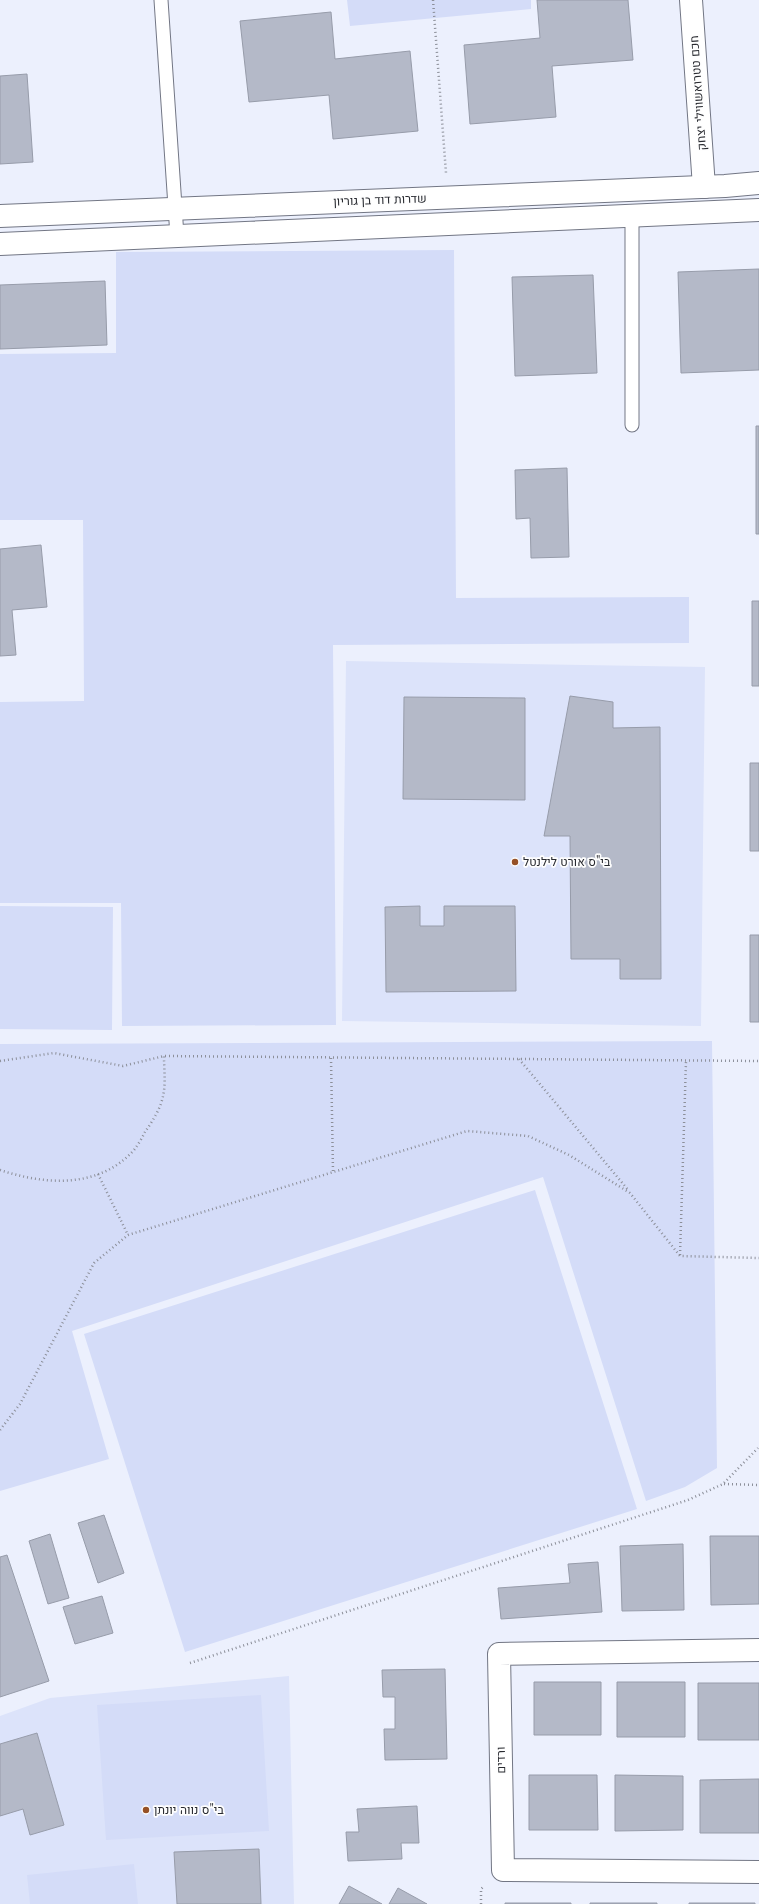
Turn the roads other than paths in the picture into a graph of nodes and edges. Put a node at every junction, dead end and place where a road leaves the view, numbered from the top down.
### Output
1 (161, 0) edge
2 (691, 0) edge
3 (759, 183) edge
4 (704, 186) junction
5 (175, 209) junction
6 (759, 210) edge
7 (0, 216) edge
8 (632, 217) junction
9 (177, 236) junction
10 (0, 244) edge
11 (632, 425) dead end
12 (759, 1650) edge
13 (759, 1872) edge

1 - 5 lane
2 - 4 street, חכם טטרואשווילי יצחק
3 - 4 street, שדרות דוד בן גוריון
4 - 5 street, שדרות דוד בן גוריון
5 - 7 street, שדרות דוד בן גוריון
5 - 9 lane
6 - 8 street
8 - 9 street
8 - 11 lane
9 - 10 street
12 - 13 street, ורדים

